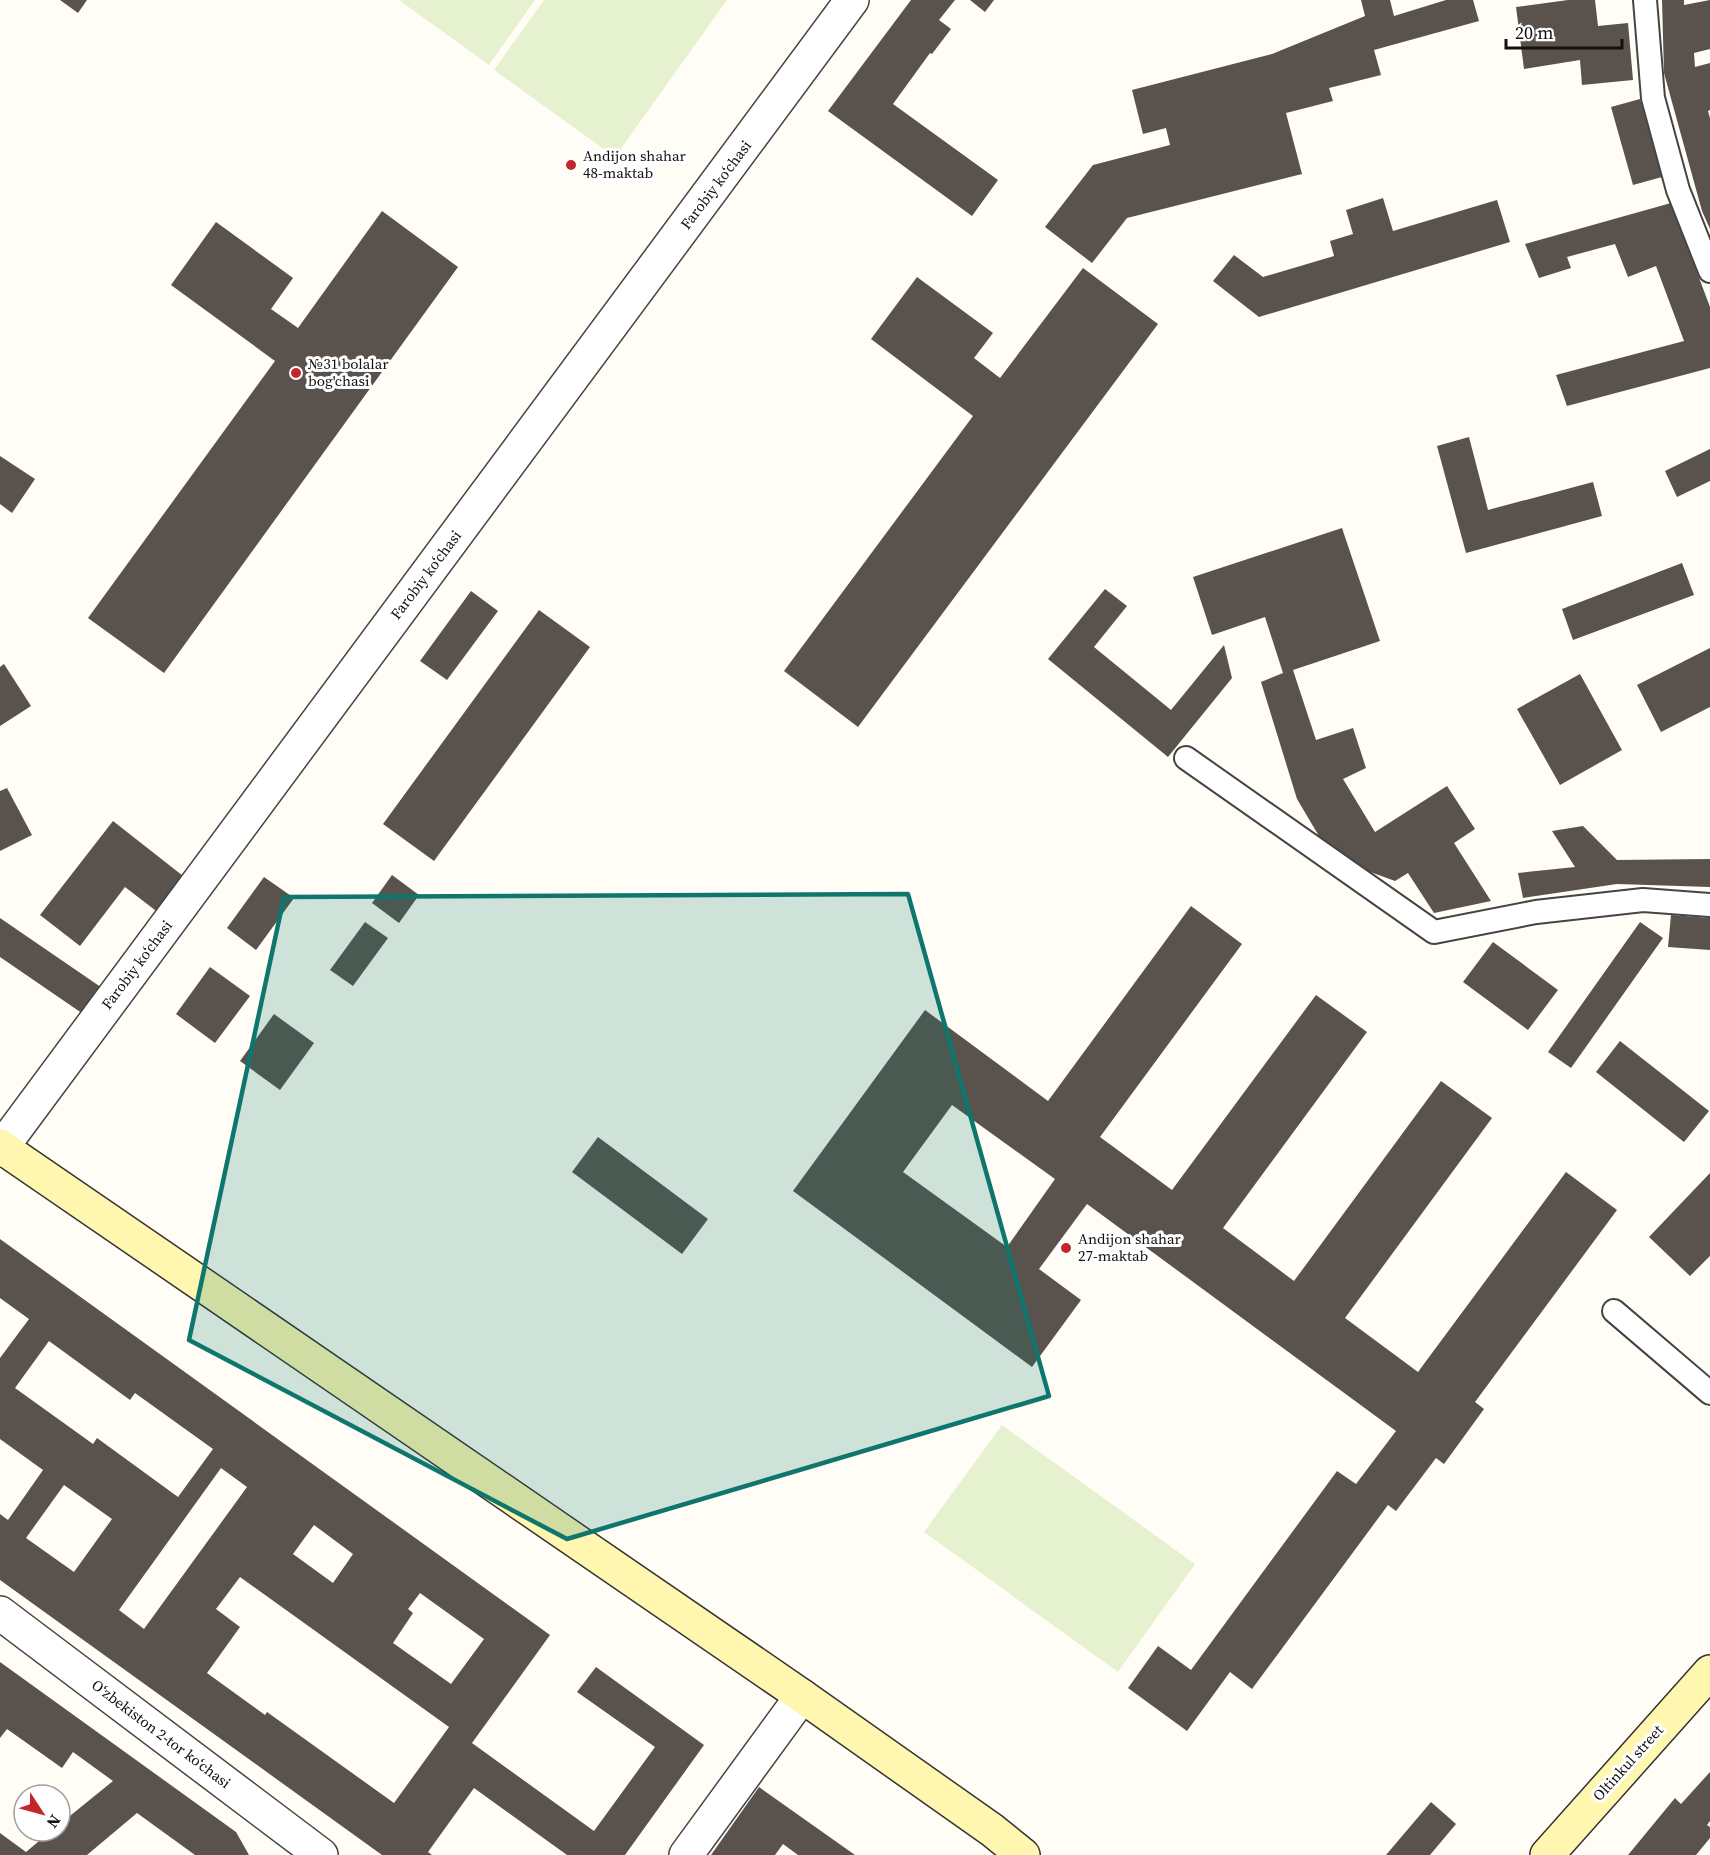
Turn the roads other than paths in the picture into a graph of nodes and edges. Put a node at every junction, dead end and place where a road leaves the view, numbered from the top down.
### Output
1 (852, 0) edge
2 (1645, 0) edge
3 (1710, 272) edge
4 (1186, 758) dead end
5 (1710, 905) edge
6 (1, 1148) edge
7 (1614, 1311) dead end
8 (1710, 1393) edge
9 (0, 1613) edge
10 (1710, 1672) edge
11 (802, 1696) junction
12 (321, 1855) edge
13 (686, 1855) edge
14 (1023, 1855) edge
15 (1547, 1855) edge

1 - 6 street, Farobiy koʻchasi
2 - 3 lane
4 - 5 lane
6 - 11 street
7 - 8 lane
9 - 12 street, Oʻzbekiston 2-tor koʻchasi
10 - 15 street, Oltinkul street
11 - 13 street
11 - 14 street

